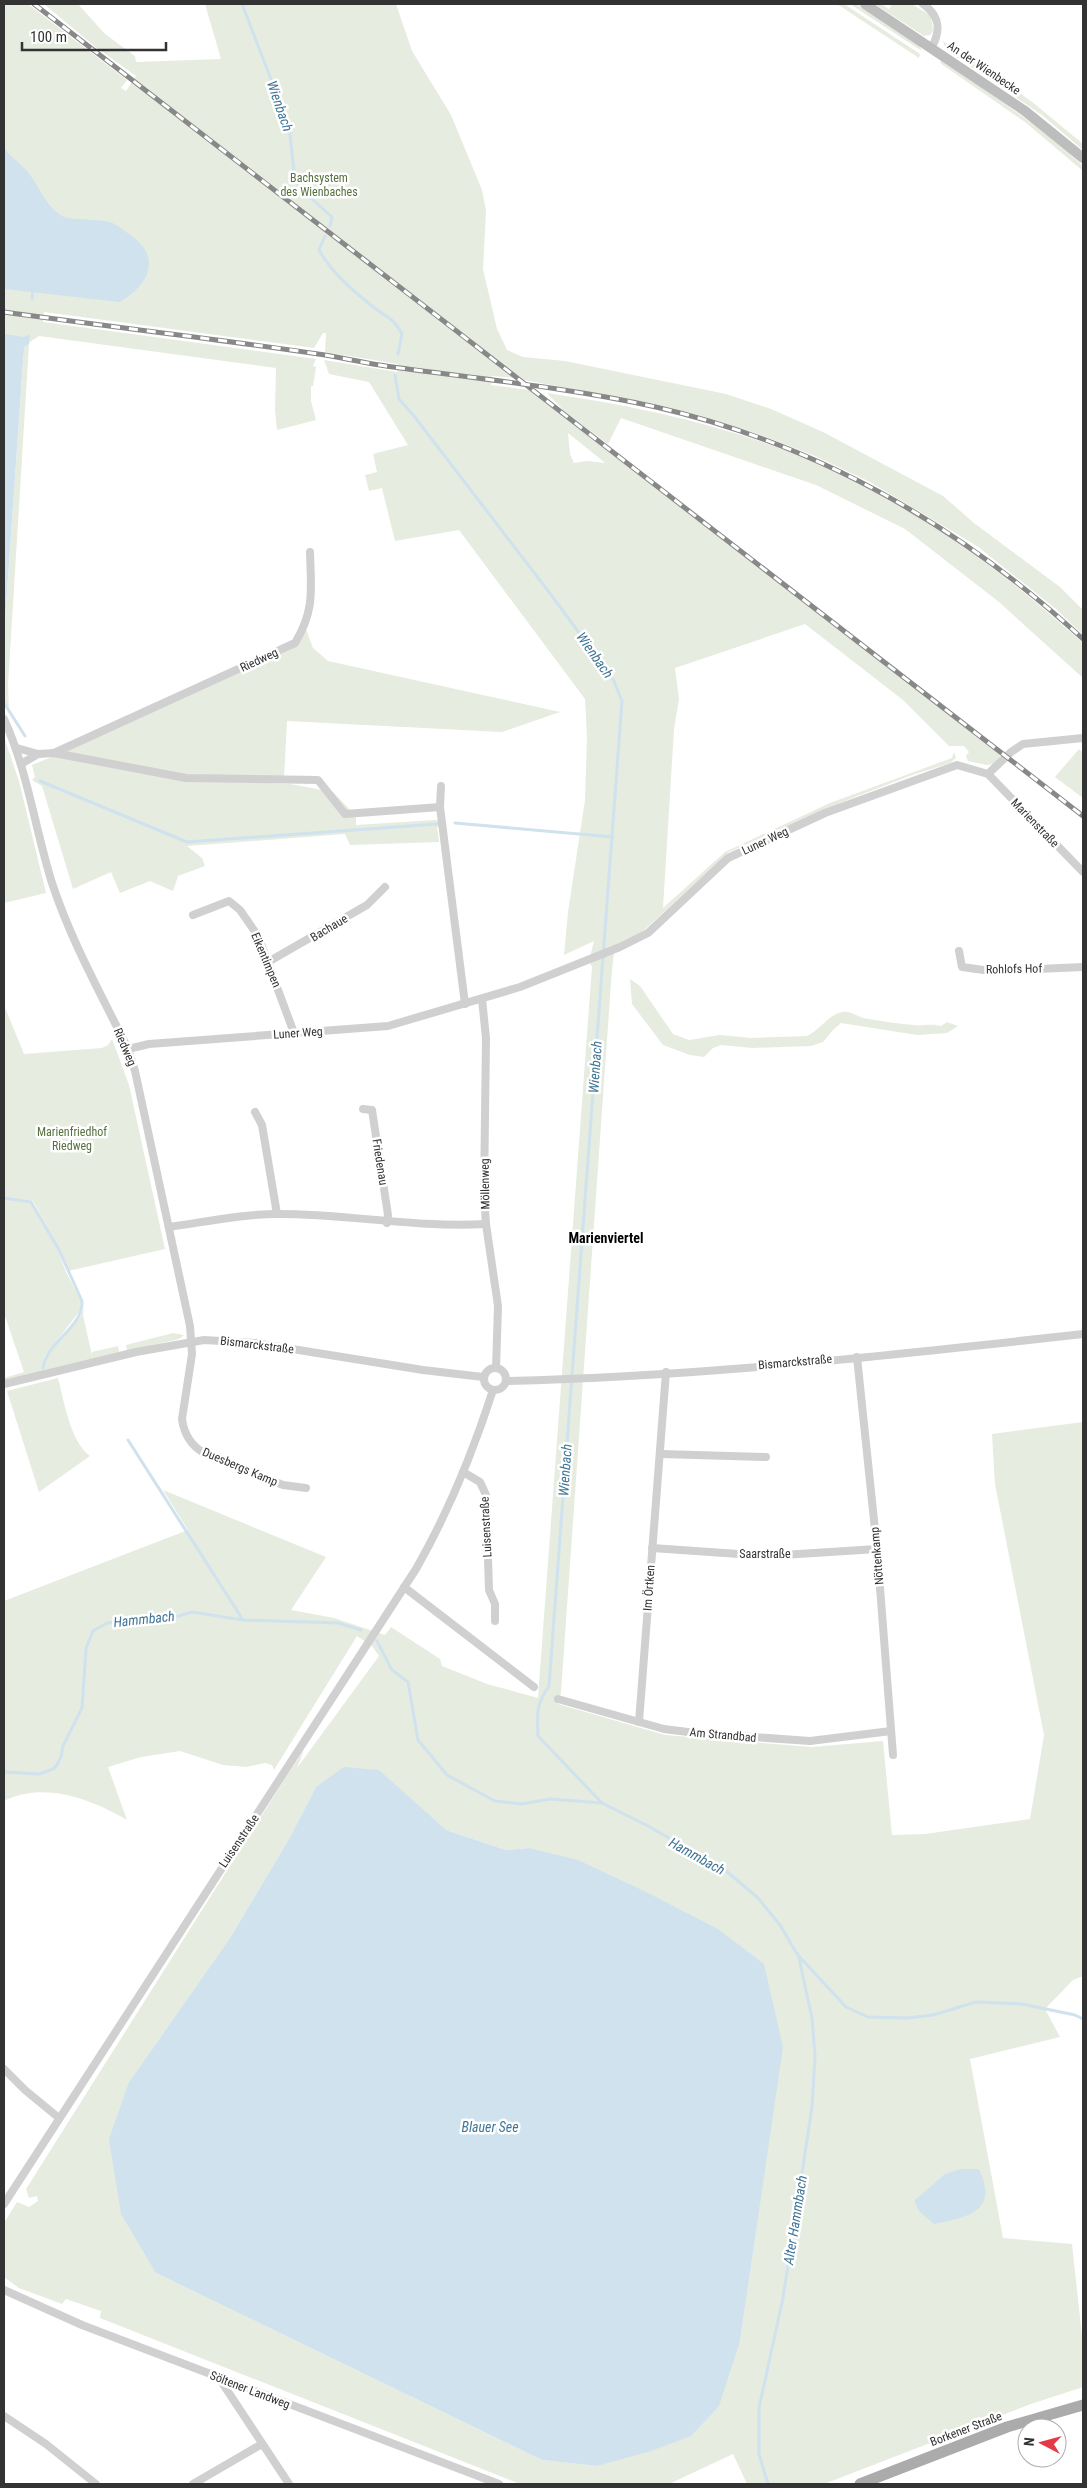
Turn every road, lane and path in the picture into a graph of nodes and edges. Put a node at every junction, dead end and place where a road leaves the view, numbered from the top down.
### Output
1 (865, 4) edge
2 (923, 4) edge
3 (932, 47) junction
4 (1083, 158) edge
5 (310, 552) dead end
6 (4, 720) edge
7 (1083, 738) edge
8 (17, 748) junction
9 (54, 753) junction
10 (38, 754) junction
11 (21, 764) junction
12 (988, 774) junction
13 (442, 786) dead end
14 (440, 807) junction
15 (1083, 872) edge
16 (385, 887) dead end
17 (193, 915) dead end
18 (959, 951) dead end
19 (268, 962) junction
20 (1083, 966) edge
21 (482, 999) junction
22 (465, 1004) junction
23 (294, 1033) junction
24 (128, 1049) junction
25 (363, 1109) dead end
26 (256, 1112) dead end
27 (277, 1214) junction
28 (387, 1223) junction
29 (486, 1224) junction
30 (169, 1227) junction
31 (1083, 1334) edge
32 (192, 1341) junction
33 (856, 1357) junction
34 (496, 1368) junction
35 (666, 1372) junction
36 (483, 1377) junction
37 (506, 1381) junction
38 (4, 1384) edge
39 (493, 1390) junction
40 (661, 1454) junction
41 (766, 1457) dead end
42 (463, 1472) junction
43 (306, 1488) dead end
44 (652, 1548) junction
45 (877, 1549) junction
46 (404, 1587) junction
47 (495, 1621) dead end
48 (534, 1687) dead end
49 (558, 1699) dead end
50 (639, 1722) junction
51 (891, 1731) junction
52 (893, 1755) dead end
53 (4, 2069) edge
54 (59, 2118) junction
55 (4, 2204) edge
56 (4, 2290) edge
57 (219, 2378) junction
58 (1083, 2405) edge
59 (4, 2416) edge
60 (262, 2444) junction
61 (96, 2484) edge
62 (193, 2484) edge
63 (289, 2484) edge
64 (499, 2484) edge
65 (860, 2484) edge

1 - 3 street, An der Wienbecke
2 - 3 street
3 - 4 street, An der Wienbecke
5 - 9 street, Riedweg
6 - 8 street, Riedweg
7 - 12 street
8 - 10 street, Riedweg
8 - 11 street, Riedweg
9 - 10 street, Riedweg
9 - 14 street, Riedweg
10 - 11 street, Riedweg
11 - 24 street, Riedweg
12 - 15 street, Marienstraße
12 - 21 street, Luner Weg
13 - 14 street
14 - 22 street
16 - 19 street, Bachaue
17 - 19 street, Eikentimpen
18 - 20 street, Rohlofs Hof
19 - 23 street, Eikentimpen
21 - 22 street, Luner Weg
21 - 29 street, Möllenweg
22 - 23 street, Luner Weg
23 - 24 street, Luner Weg
24 - 30 street, Riedweg
25 - 28 street, Friedenau
26 - 27 street
27 - 28 street
27 - 30 street
28 - 29 street
29 - 34 street, Möllenweg
30 - 32 street, Riedweg
31 - 33 street, Bismarckstraße
32 - 36 street, Bismarckstraße
32 - 38 street, Bismarckstraße
32 - 43 street, Duesbergs Kamp
33 - 35 street, Bismarckstraße
33 - 45 street, Nöttenkamp
34 - 36 street
34 - 37 street
35 - 37 street, Bismarckstraße
35 - 40 street, Im Örtken
36 - 39 street
37 - 39 street
39 - 42 street, Luisenstraße
40 - 41 street
40 - 44 street, Im Örtken
42 - 46 street, Luisenstraße
42 - 47 street, Luisenstraße
44 - 45 street, Saarstraße
44 - 50 street, Im Örtken
45 - 51 street, Nöttenkamp
46 - 48 street
46 - 54 street, Luisenstraße
49 - 50 street, Am Strandbad
50 - 51 street, Am Strandbad
51 - 52 street, Nöttenkamp
53 - 54 street
54 - 55 street, Luisenstraße
56 - 57 street, Söltener Landweg
57 - 60 street
57 - 64 street, Söltener Landweg
58 - 65 main road, Borkener Straße
59 - 61 street
60 - 62 street
60 - 63 street

